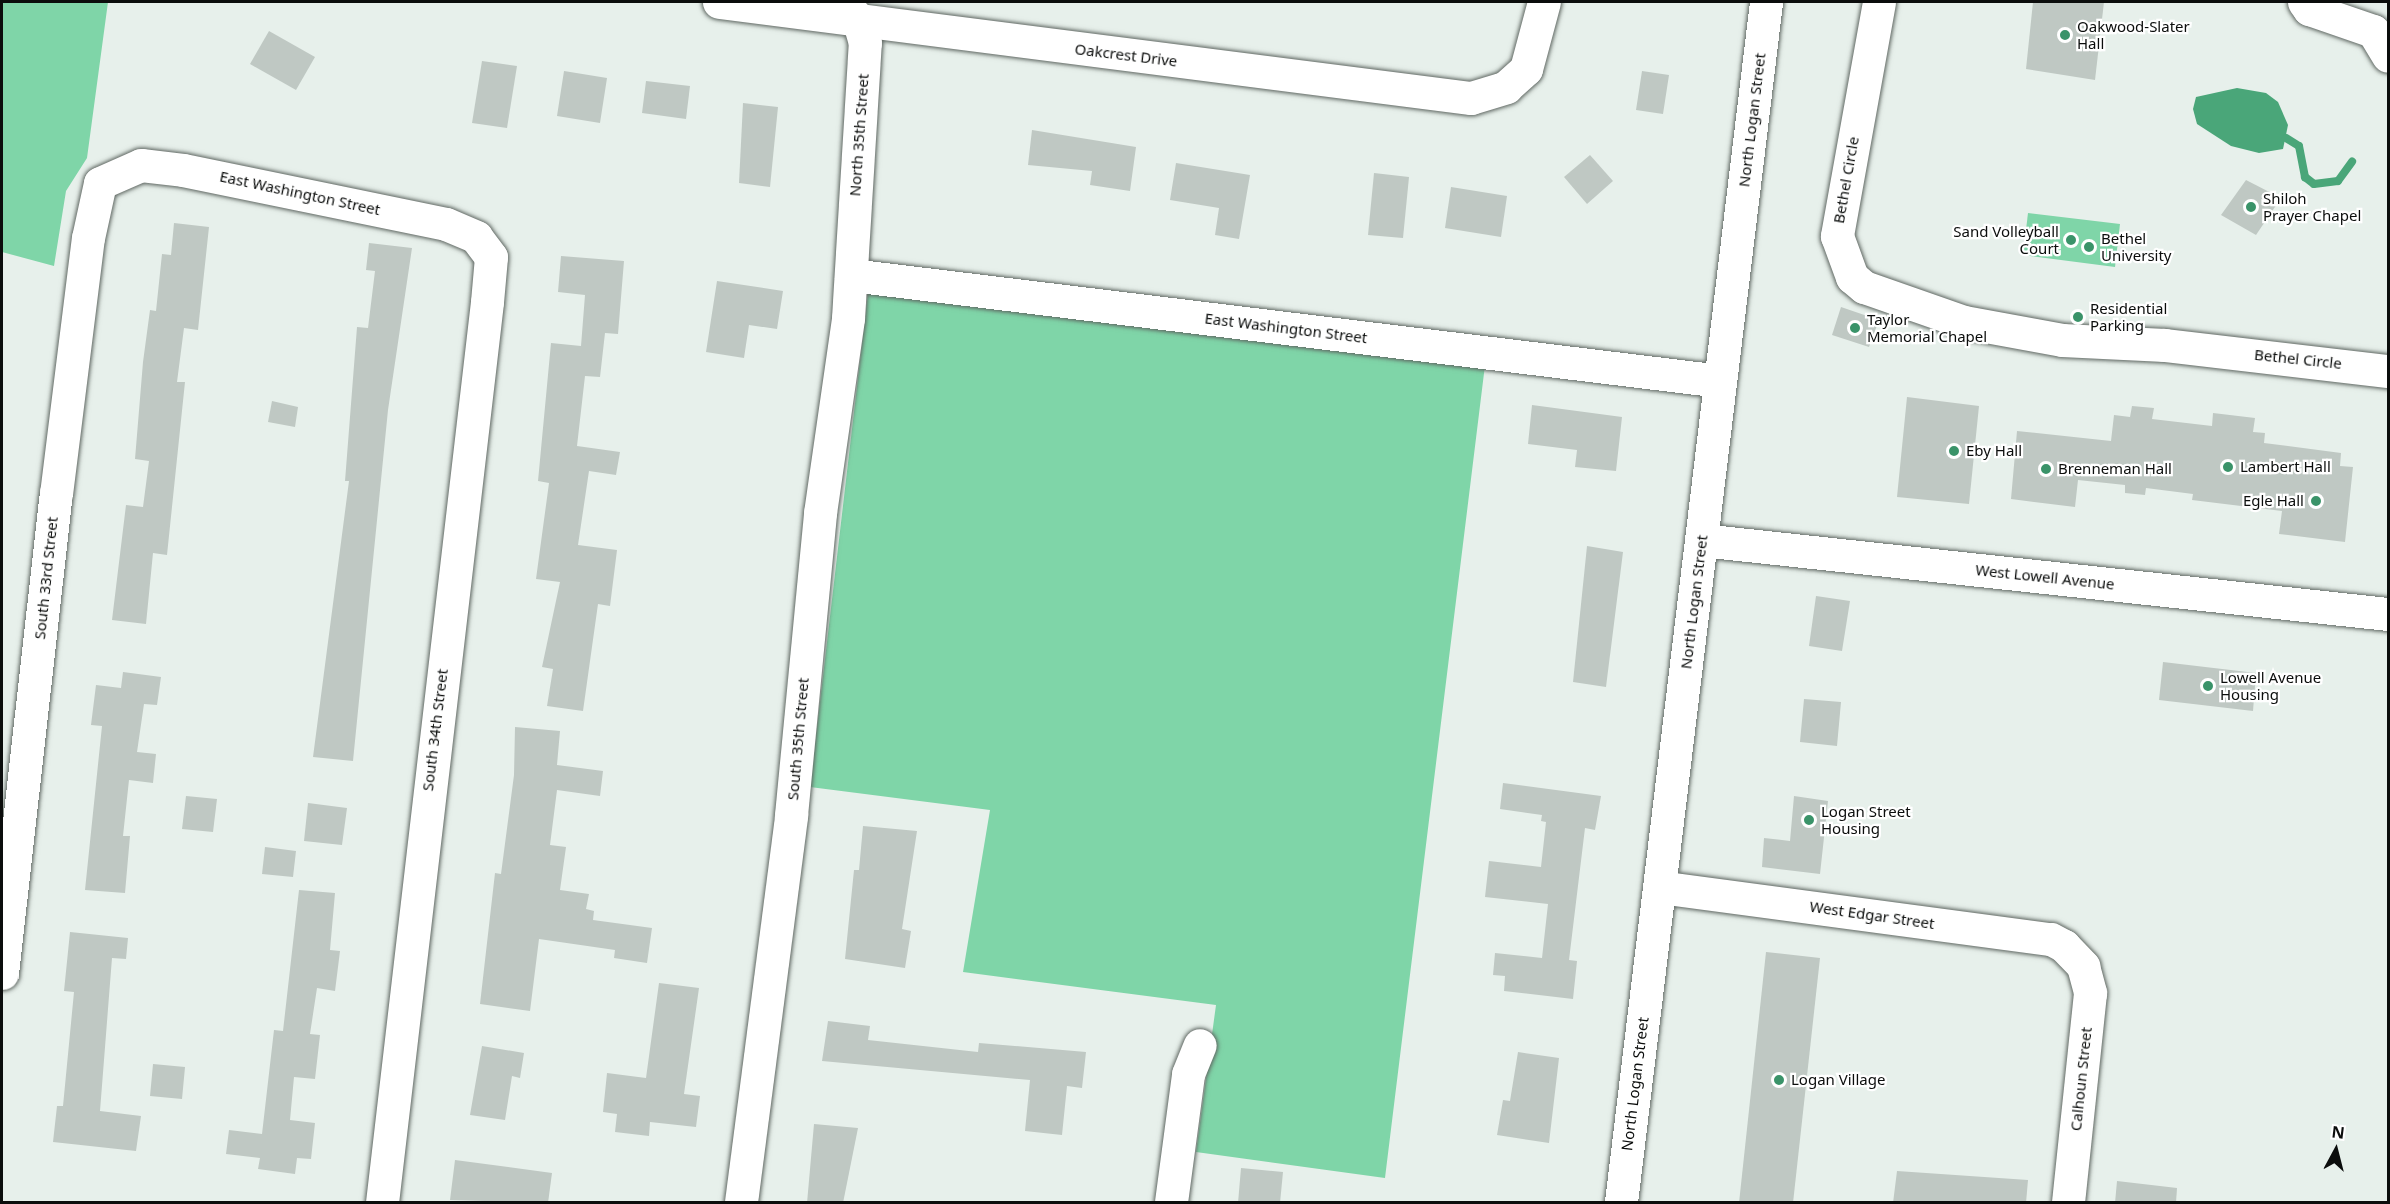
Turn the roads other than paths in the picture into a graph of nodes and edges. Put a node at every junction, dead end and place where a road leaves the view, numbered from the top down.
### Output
1 (719, 2) edge
2 (1544, 2) edge
3 (1766, 2) edge
4 (1879, 2) edge
5 (2304, 2) edge
6 (850, 10) edge
7 (2388, 57) edge
8 (100, 183) joint
9 (491, 257) joint
10 (851, 275) junction
11 (2388, 371) edge
12 (1720, 381) junction
13 (1701, 540) junction
14 (2388, 614) edge
15 (1659, 887) junction
16 (2078, 959) joint
17 (2, 974) edge
18 (1200, 1045) dead end
19 (382, 1203) edge
20 (741, 1203) edge
21 (1171, 1203) edge
22 (1621, 1203) edge
23 (2068, 1203) edge

1 - 6 street, Oakcrest Drive
2 - 6 street, Oakcrest Drive
3 - 12 street, North Logan Street
4 - 11 street, Bethel Circle
5 - 7 street
6 - 10 street, North 35th Street
8 - 9 street, East Washington Street
8 - 17 street, South 33rd Street
9 - 19 street, South 34th Street
10 - 12 street, East Washington Street
10 - 20 street, South 35th Street
12 - 13 street, North Logan Street
13 - 14 street, West Lowell Avenue
13 - 15 street, North Logan Street
15 - 16 street, West Edgar Street
15 - 22 street, North Logan Street
16 - 23 street, Calhoun Street
18 - 21 street

